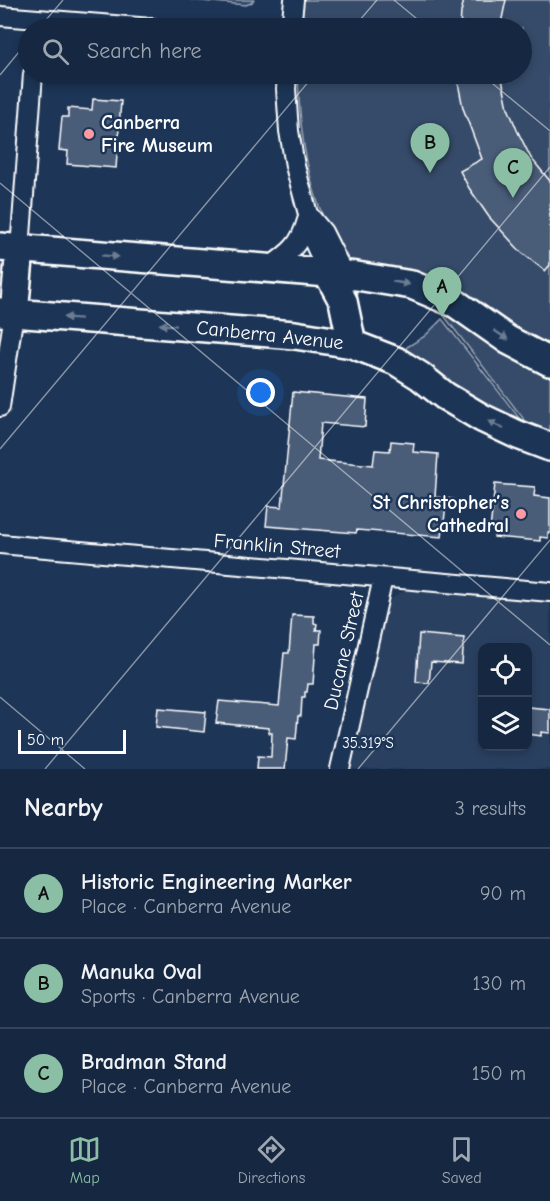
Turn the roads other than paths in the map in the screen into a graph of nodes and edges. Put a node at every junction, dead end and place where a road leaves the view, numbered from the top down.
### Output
1 (294, 0) edge
2 (0, 16) edge
3 (292, 18) edge
4 (18, 20) edge
5 (32, 84) edge
6 (286, 84) edge
7 (308, 214) junction
8 (10, 248) edge
9 (268, 268) junction
10 (336, 274) junction
11 (7, 313) edge
12 (352, 344) junction
13 (550, 362) edge
14 (0, 407) edge
15 (550, 447) edge
16 (0, 544) edge
17 (383, 578) junction
18 (550, 592) edge
19 (340, 769) edge

1 - 3 street
2 - 4 street
5 - 8 street
6 - 7 street
7 - 9 street
7 - 10 street
8 -> 9 highway
8 - 11 highway
9 - 10 highway
10 - 12 highway
10 -> 13 highway
12 -> 11 highway, Canberra Avenue
11 - 14 street
15 -> 12 highway, Canberra Avenue
16 - 17 street, Franklin Street
17 - 18 street, Franklin Street
17 - 19 street, Ducane Street

